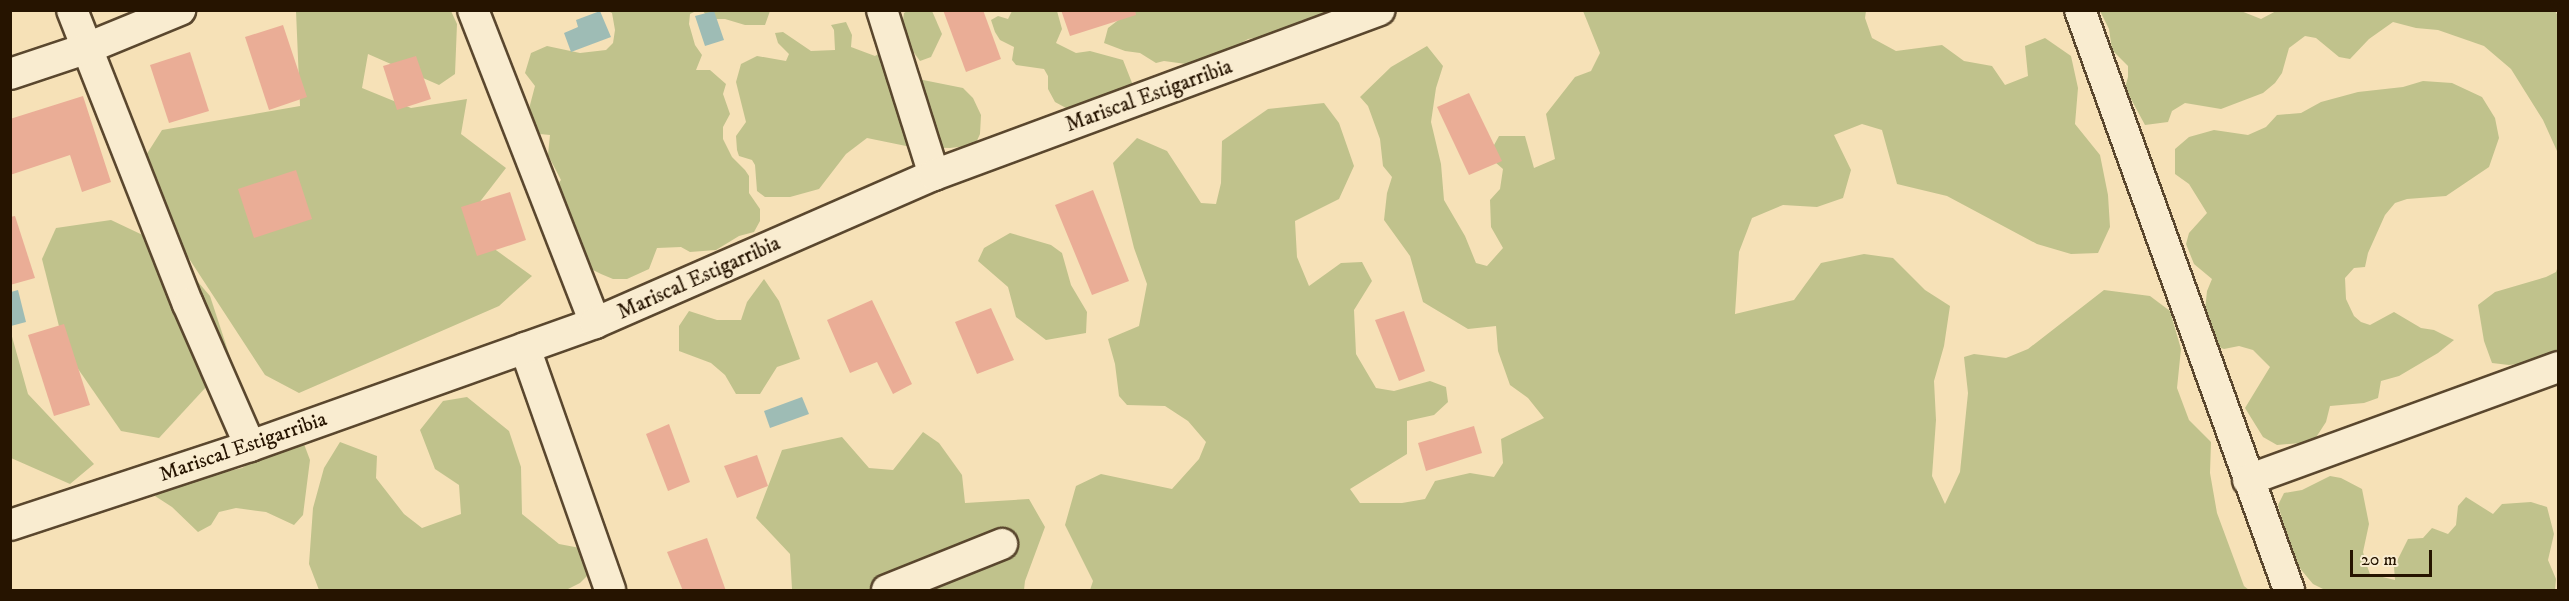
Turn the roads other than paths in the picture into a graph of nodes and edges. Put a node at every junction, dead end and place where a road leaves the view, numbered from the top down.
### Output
1 (72, 10) edge
2 (180, 10) edge
3 (473, 10) edge
4 (882, 10) edge
5 (1379, 10) edge
6 (2080, 10) edge
7 (85, 49) junction
8 (10, 74) edge
9 (934, 176) junction
10 (596, 323) junction
11 (525, 348) junction
12 (2559, 367) edge
13 (250, 446) junction
14 (2248, 480) junction
15 (10, 525) edge
16 (1002, 543) dead end
17 (610, 591) edge
18 (887, 591) edge
19 (2289, 591) edge

1 - 7 street
2 - 7 street
3 - 10 street
4 - 9 street
5 - 9 street, Mariscal Estigarribia
6 - 14 street
7 - 8 street
7 - 13 street
9 - 10 street, Mariscal Estigarribia
10 - 11 street, Mariscal Estigarribia
11 - 13 street, Mariscal Estigarribia
11 - 17 street
12 - 14 street
13 - 15 street, Mariscal Estigarribia
14 - 19 street
16 - 18 street

